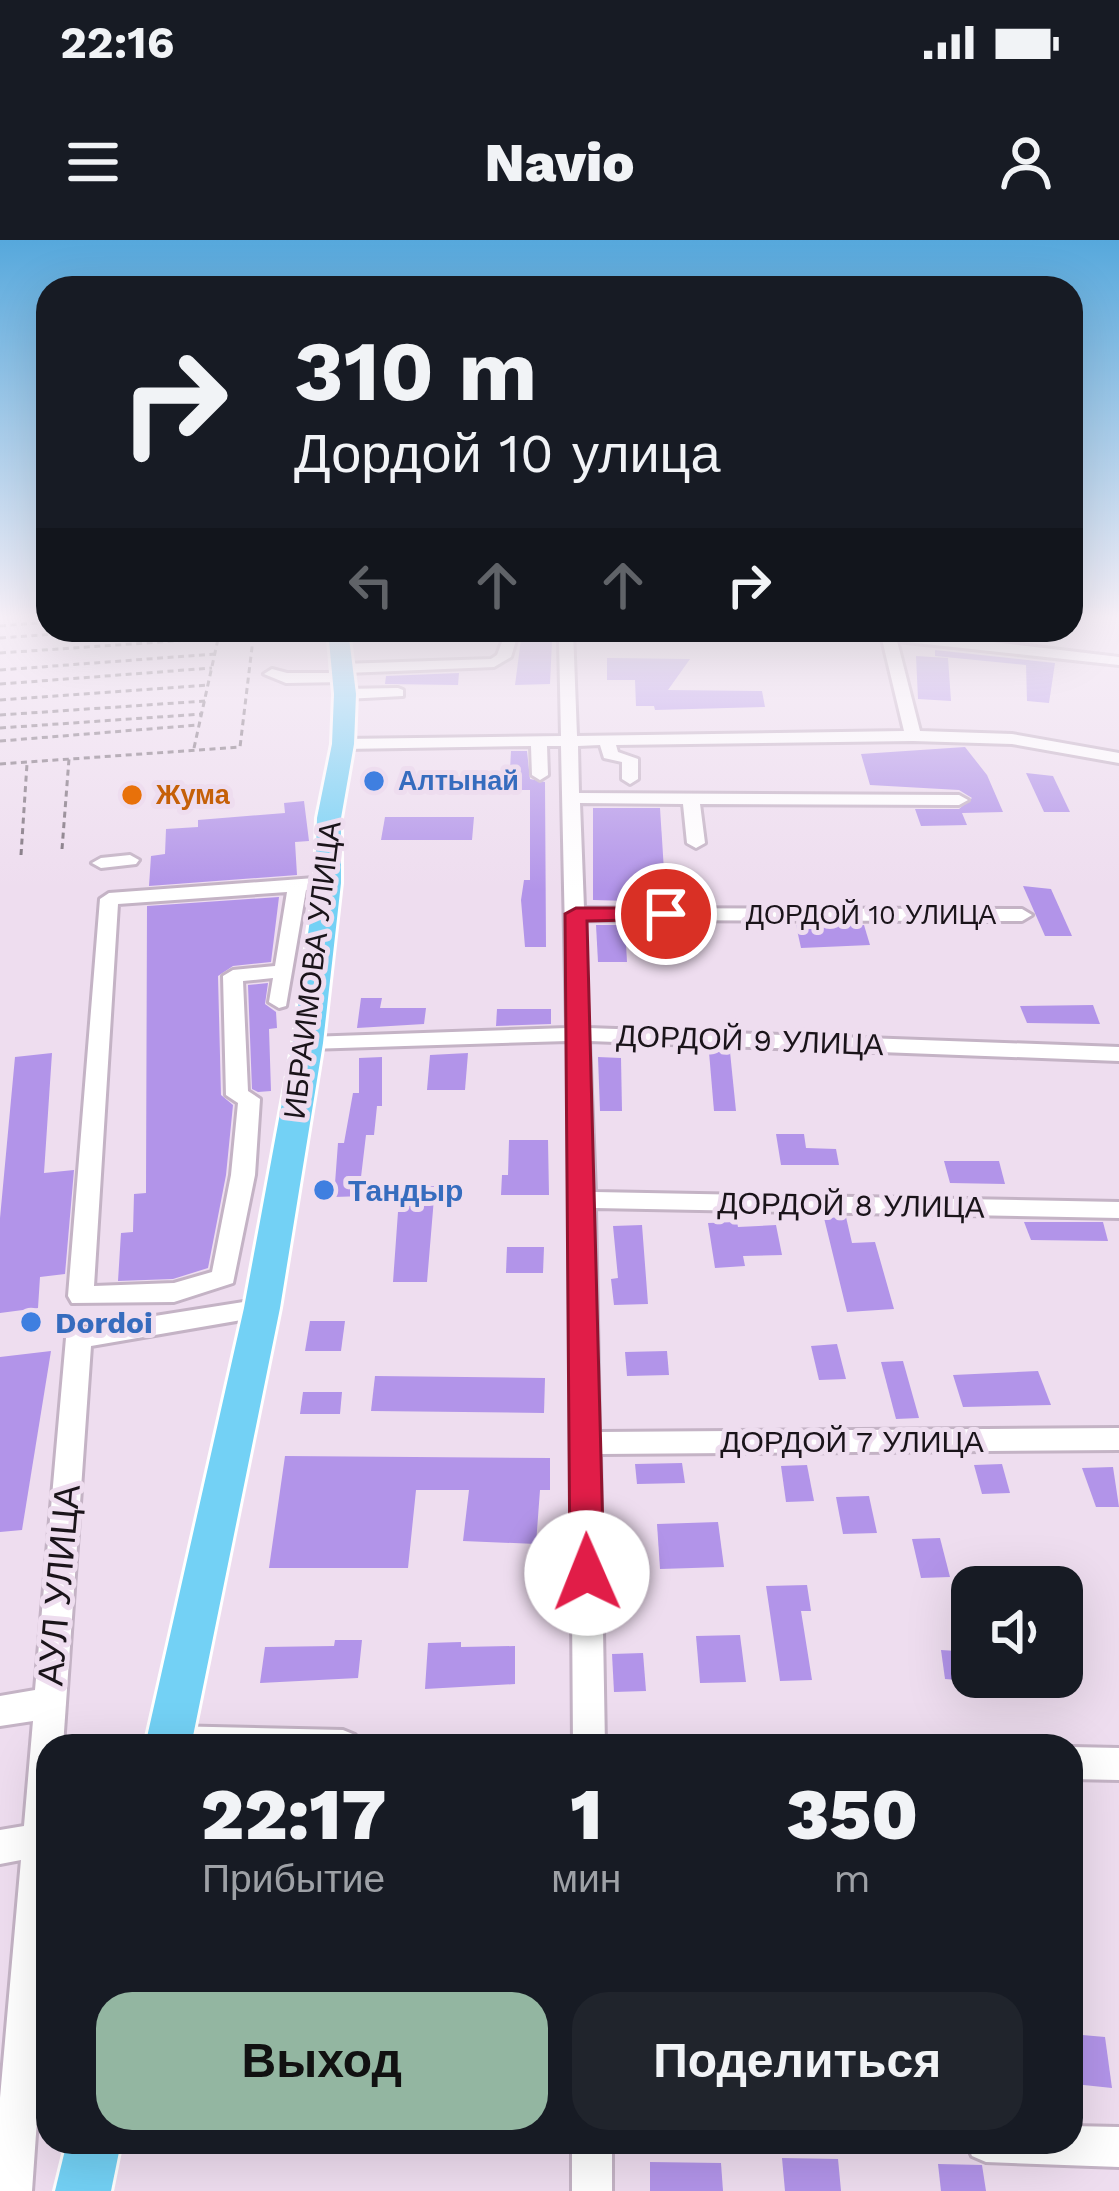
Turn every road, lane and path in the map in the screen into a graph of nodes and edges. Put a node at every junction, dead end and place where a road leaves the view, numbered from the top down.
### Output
1 (95, 708) edge
2 (203, 708) edge
3 (245, 708) edge
4 (344, 708) edge
5 (569, 708) edge
6 (906, 708) edge
7 (202, 713) junction
8 (0, 715) edge
9 (198, 725) junction
10 (0, 728) edge
11 (570, 735) junction
12 (913, 736) junction
13 (607, 738) junction
14 (673, 738) junction
15 (539, 739) junction
16 (0, 741) edge
17 (343, 744) junction
18 (194, 749) junction
19 (69, 758) junction
20 (1119, 758) edge
21 (27, 762) junction
22 (0, 764) edge
23 (539, 775) dead end
24 (630, 779) dead end
25 (574, 798) junction
26 (691, 798) junction
27 (959, 800) dead end
28 (696, 843) dead end
29 (62, 849) dead end
30 (21, 855) dead end
31 (130, 860) dead end
32 (101, 863) dead end
33 (328, 883) junction
34 (298, 884) junction
35 (576, 914) junction
36 (1022, 915) dead end
37 (285, 971) junction
38 (279, 1002) dead end
39 (579, 1034) junction
40 (308, 1043) junction
41 (1119, 1054) edge
42 (583, 1200) junction
43 (1119, 1210) edge
44 (262, 1308) junction
45 (1119, 1439) edge
46 (586, 1443) junction
47 (49, 1703) junction
48 (0, 1711) edge
49 (47, 1734) edge
50 (170, 1734) edge
51 (589, 1734) edge
52 (1083, 1763) edge
53 (1119, 1764) edge
54 (36, 1841) edge
55 (0, 1847) edge
56 (36, 1879) edge
57 (1083, 2146) edge
58 (1119, 2147) edge
59 (91, 2154) edge
60 (592, 2154) edge
61 (12, 2191) edge
62 (83, 2191) edge
63 (592, 2191) edge

1 - 8 path
2 - 7 path
3 - 18 path
4 - 17 main road, ИБРАИМОВА УЛИЦА
5 - 11 street
6 - 12 street
7 - 9 path
7 - 10 path
9 - 16 path
9 - 18 path
11 - 13 street
11 - 14 street
11 - 15 street
11 - 25 street
12 - 14 street
12 - 20 street
13 - 14 street
13 - 24 street
15 - 17 street
15 - 23 street
17 - 33 main road, ИБРАИМОВА УЛИЦА
18 - 19 path
19 - 21 path
19 - 29 path
21 - 22 path
21 - 30 path
25 - 26 street
25 - 35 street
26 - 27 street
26 - 28 street
31 - 32 street
33 - 34 street
33 - 40 main road, ИБРАИМОВА УЛИЦА
34 - 37 street
34 - 37 street
35 - 36 street, ДОРДОЙ 10 УЛИЦА
35 - 39 street
37 - 38 street
39 - 40 street, ДОРДОЙ 9 УЛИЦА
39 - 41 street, ДОРДОЙ 9 УЛИЦА
39 - 42 street
40 - 44 main road, ИБРАИМОВА УЛИЦА
42 - 43 street, ДОРДОЙ 8 УЛИЦА
42 - 46 street
44 - 47 street, АУЛ УЛИЦА
44 - 50 main road, ИБРАИМОВА УЛИЦА
45 - 46 street, ДОРДОЙ 7 УЛИЦА
46 - 51 street
47 - 48 street
47 - 49 street, АУЛ УЛИЦА
52 - 53 street
54 - 55 street
56 - 61 street, АУЛ УЛИЦА
57 - 58 street
59 - 62 main road
60 - 63 street

